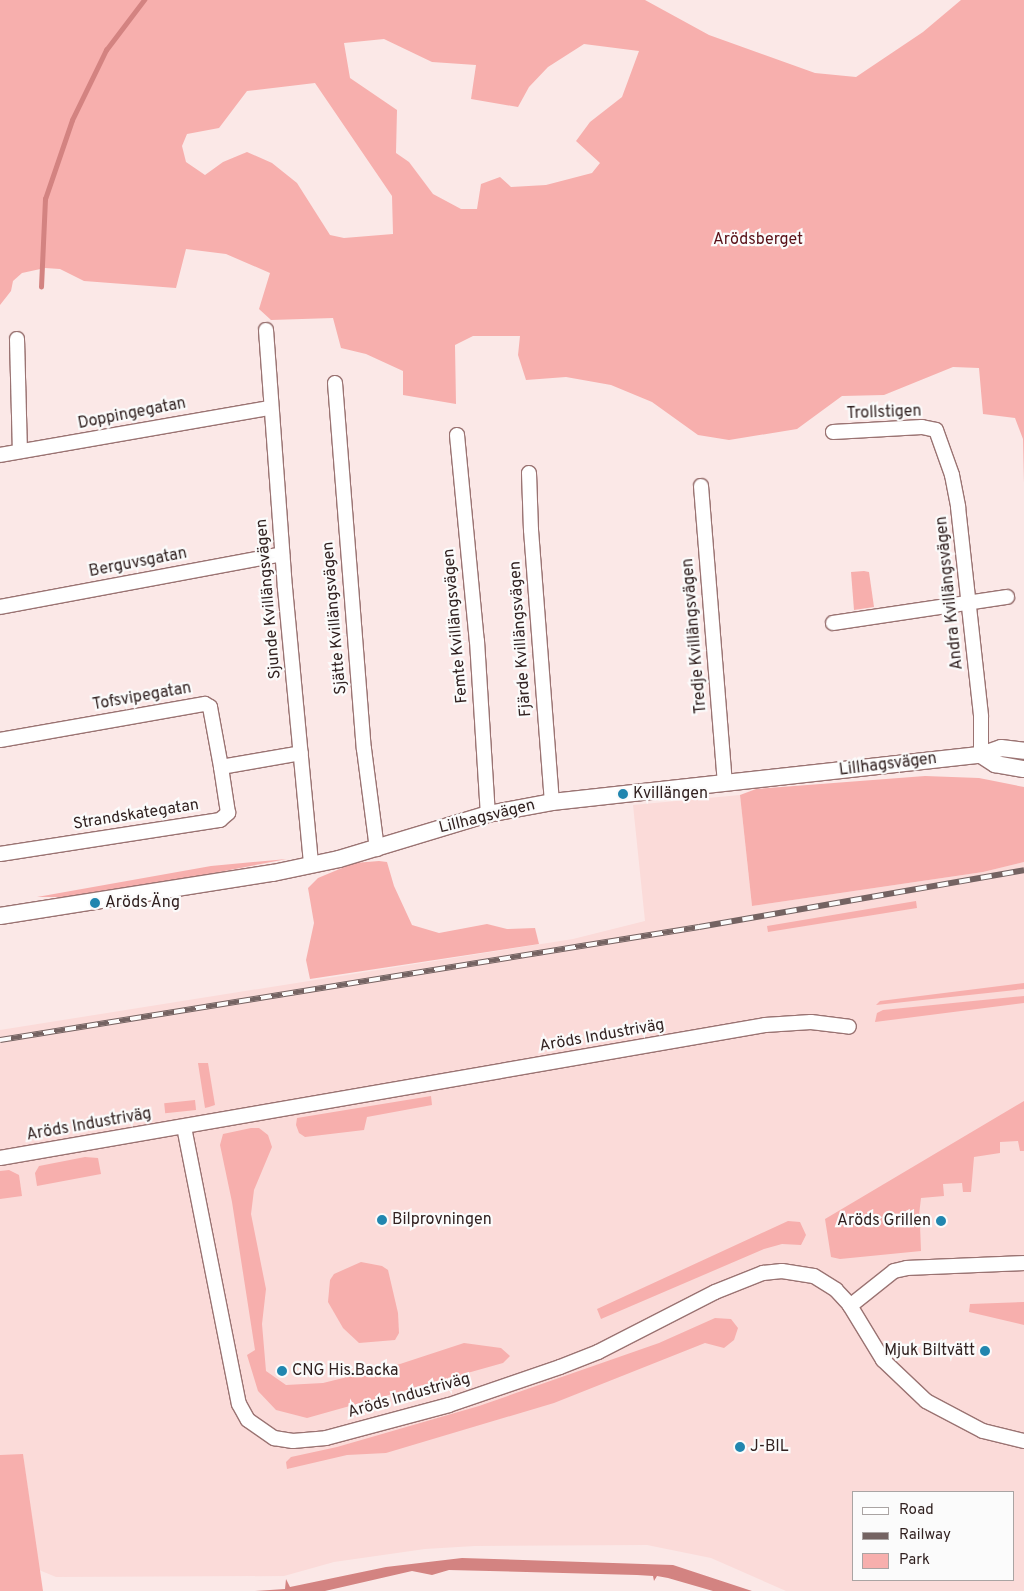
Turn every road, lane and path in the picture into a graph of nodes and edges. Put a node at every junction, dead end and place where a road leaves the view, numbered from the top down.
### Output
1 (266, 330) dead end
2 (17, 339) dead end
3 (336, 383) dead end
4 (270, 408) junction
5 (936, 430) joint
6 (833, 432) dead end
7 (457, 435) dead end
8 (20, 451) junction
9 (0, 455) edge
10 (529, 473) dead end
11 (701, 486) dead end
12 (282, 554) junction
13 (1007, 597) dead end
14 (969, 604) junction
15 (0, 607) edge
16 (833, 623) dead end
17 (0, 740) edge
18 (1024, 751) edge
19 (300, 753) junction
20 (981, 755) junction
21 (222, 766) junction
22 (1024, 769) edge
23 (725, 783) junction
24 (552, 802) junction
25 (488, 814) junction
26 (377, 849) junction
27 (0, 854) edge
28 (312, 865) junction
29 (0, 916) edge
30 (850, 1027) dead end
31 (184, 1127) junction
32 (0, 1158) edge
33 (1024, 1263) edge
34 (850, 1306) junction
35 (1024, 1441) edge

1 - 4 street, Sjunde Kvillängsvägen
2 - 8 street
3 - 26 street, Sjätte Kvillängsvägen
4 - 8 street, Doppingegatan
4 - 12 street, Sjunde Kvillängsvägen
5 - 6 street, Trollstigen
5 - 14 street, Andra Kvillängsvägen
7 - 25 street, Femte Kvillängsvägen
8 - 9 street, Doppingegatan
10 - 24 street, Fjärde Kvillängsvägen
11 - 23 street, Tredje Kvillängsvägen
12 - 15 street, Berguvsgatan
12 - 19 street, Sjunde Kvillängsvägen
13 - 14 street
14 - 16 street
14 - 20 street, Andra Kvillängsvägen
17 - 21 street, Tofsvipegatan
18 - 20 street, Lillhagsvägen
19 - 21 street
19 - 28 street, Sjunde Kvillängsvägen
20 - 22 street
20 - 23 street, Lillhagsvägen
21 - 27 street, Strandskategatan
23 - 24 street, Lillhagsvägen
24 - 25 street, Lillhagsvägen
25 - 26 street, Lillhagsvägen
26 - 28 street, Lillhagsvägen
28 - 29 street, Lillhagsvägen
30 - 31 street, Aröds Industriväg
31 - 32 street, Aröds Industriväg
31 - 34 street, Aröds Industriväg
33 - 34 street
34 - 35 street, Aröds Industriväg

